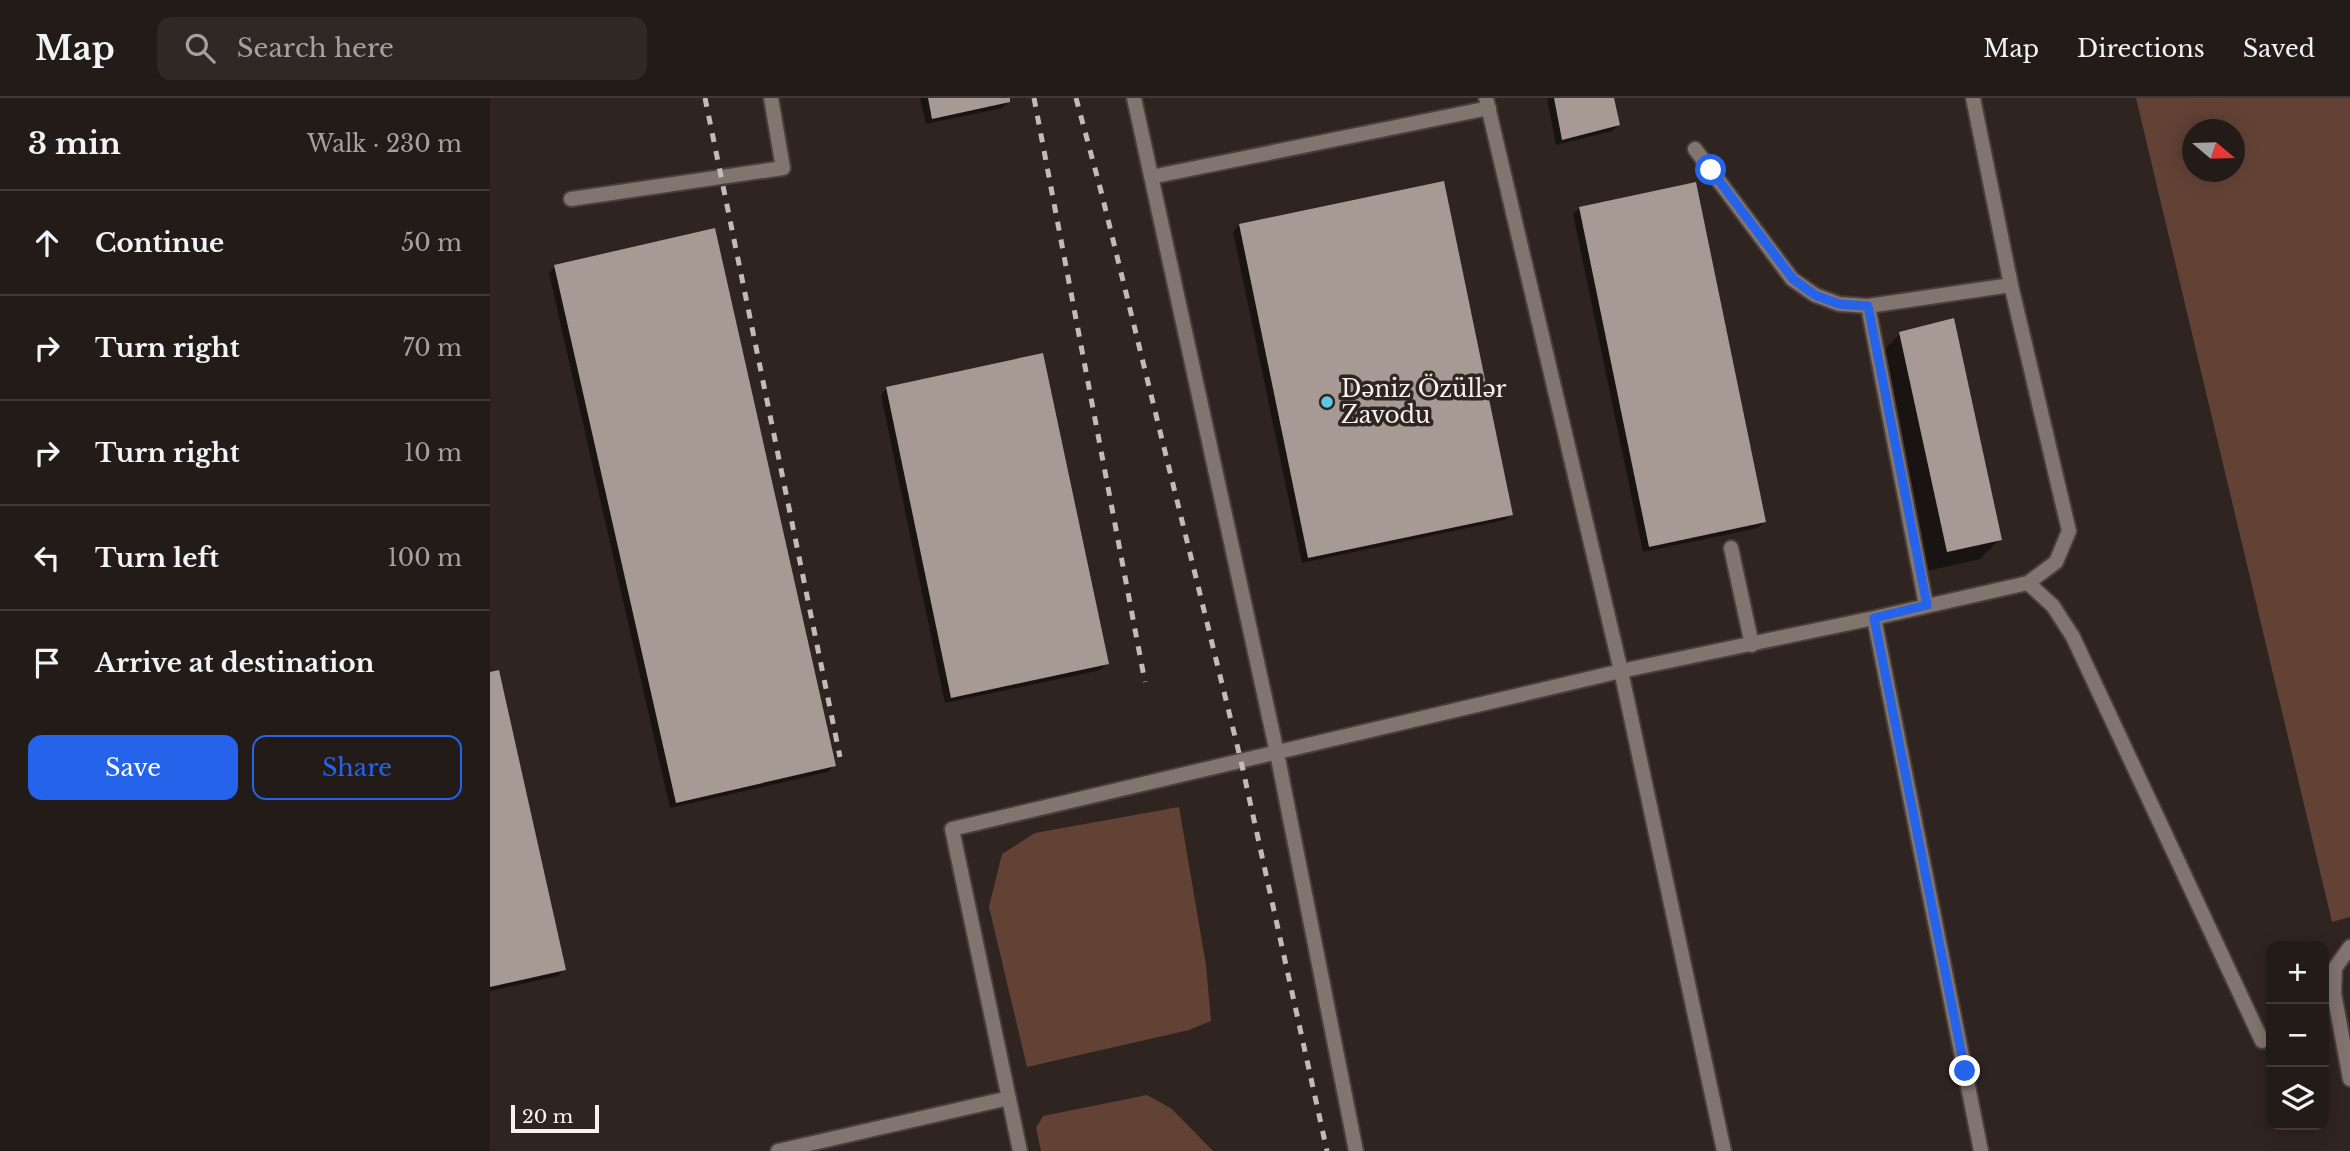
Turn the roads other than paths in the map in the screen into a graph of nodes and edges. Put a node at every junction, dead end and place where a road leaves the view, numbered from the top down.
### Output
1 (771, 98) edge
2 (1134, 98) edge
3 (1973, 98) edge
4 (1488, 103) edge
5 (1695, 149) dead end
6 (1151, 177) junction
7 (571, 199) dead end
8 (2011, 285) junction
9 (1868, 306) junction
10 (1731, 548) dead end
11 (2028, 583) junction
12 (1927, 605) junction
13 (1874, 618) junction
14 (1752, 645) junction
15 (1621, 671) junction
16 (1277, 753) junction
17 (2350, 947) edge
18 (2262, 1041) dead end
19 (2350, 1079) edge
20 (1009, 1098) junction
21 (778, 1151) edge
22 (1020, 1151) edge
23 (1356, 1151) edge
24 (1724, 1151) edge
25 (1981, 1151) edge

1 - 7 lane
2 - 6 lane
3 - 8 lane
4 - 6 lane
4 - 15 lane
5 - 9 lane
6 - 16 lane
8 - 9 lane
8 - 11 lane
9 - 12 lane
10 - 14 lane
11 - 12 lane
11 - 18 lane
12 - 13 lane
13 - 14 lane
13 - 25 lane
14 - 15 lane
15 - 16 lane
15 - 24 lane
16 - 20 lane
16 - 23 lane
17 - 19 lane
20 - 21 lane
20 - 22 lane

